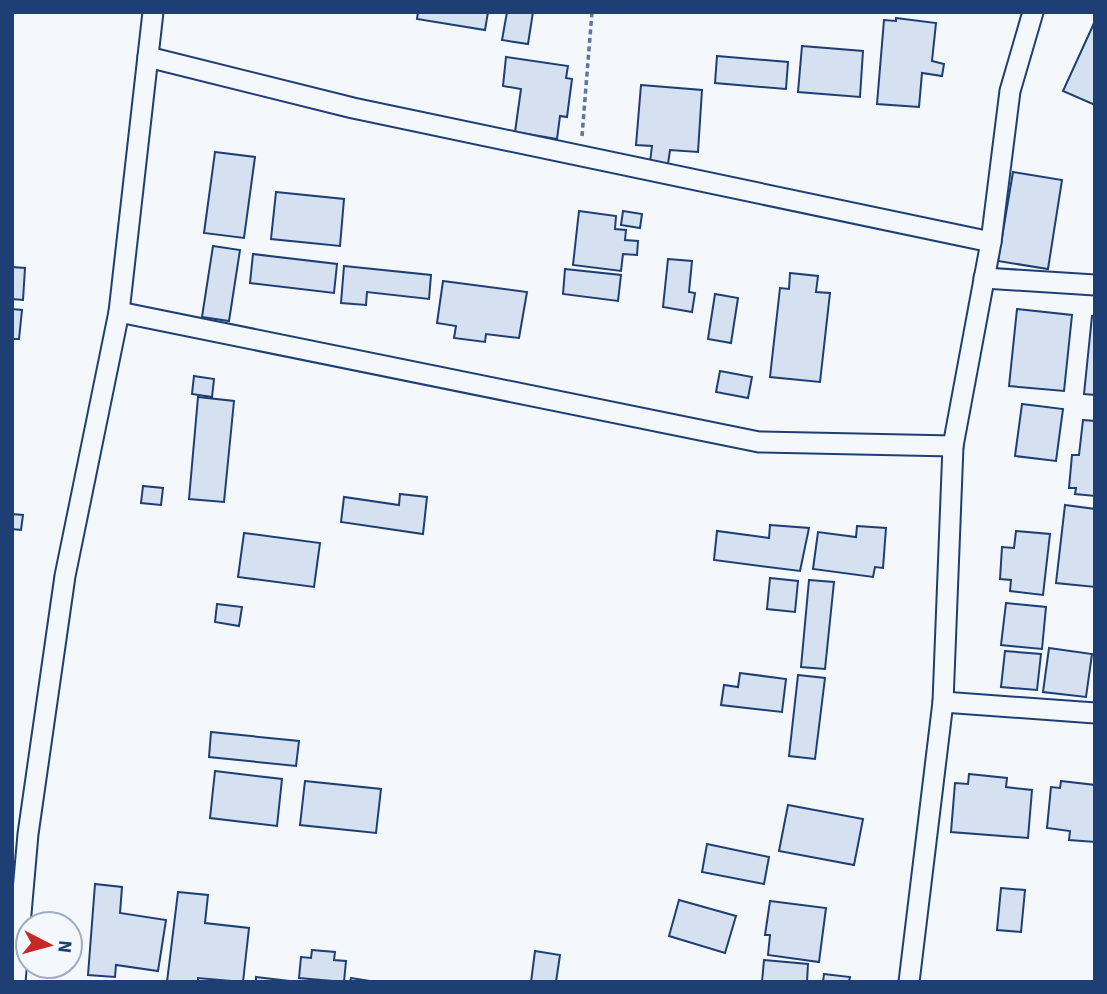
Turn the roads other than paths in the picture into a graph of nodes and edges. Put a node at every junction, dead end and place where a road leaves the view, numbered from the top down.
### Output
1 (153, 12) edge
2 (1033, 12) edge
3 (148, 57) junction
4 (991, 242) junction
5 (984, 278) junction
6 (1095, 285) edge
7 (119, 312) junction
8 (953, 446) junction
9 (943, 702) junction
10 (1095, 713) edge
11 (15, 982) edge
12 (909, 982) edge

1 - 3 street
2 - 4 street
3 - 4 street
3 - 7 street
4 - 5 street
5 - 6 street
5 - 8 street
7 - 8 street
7 - 11 street
8 - 9 street
9 - 10 street
9 - 12 street

